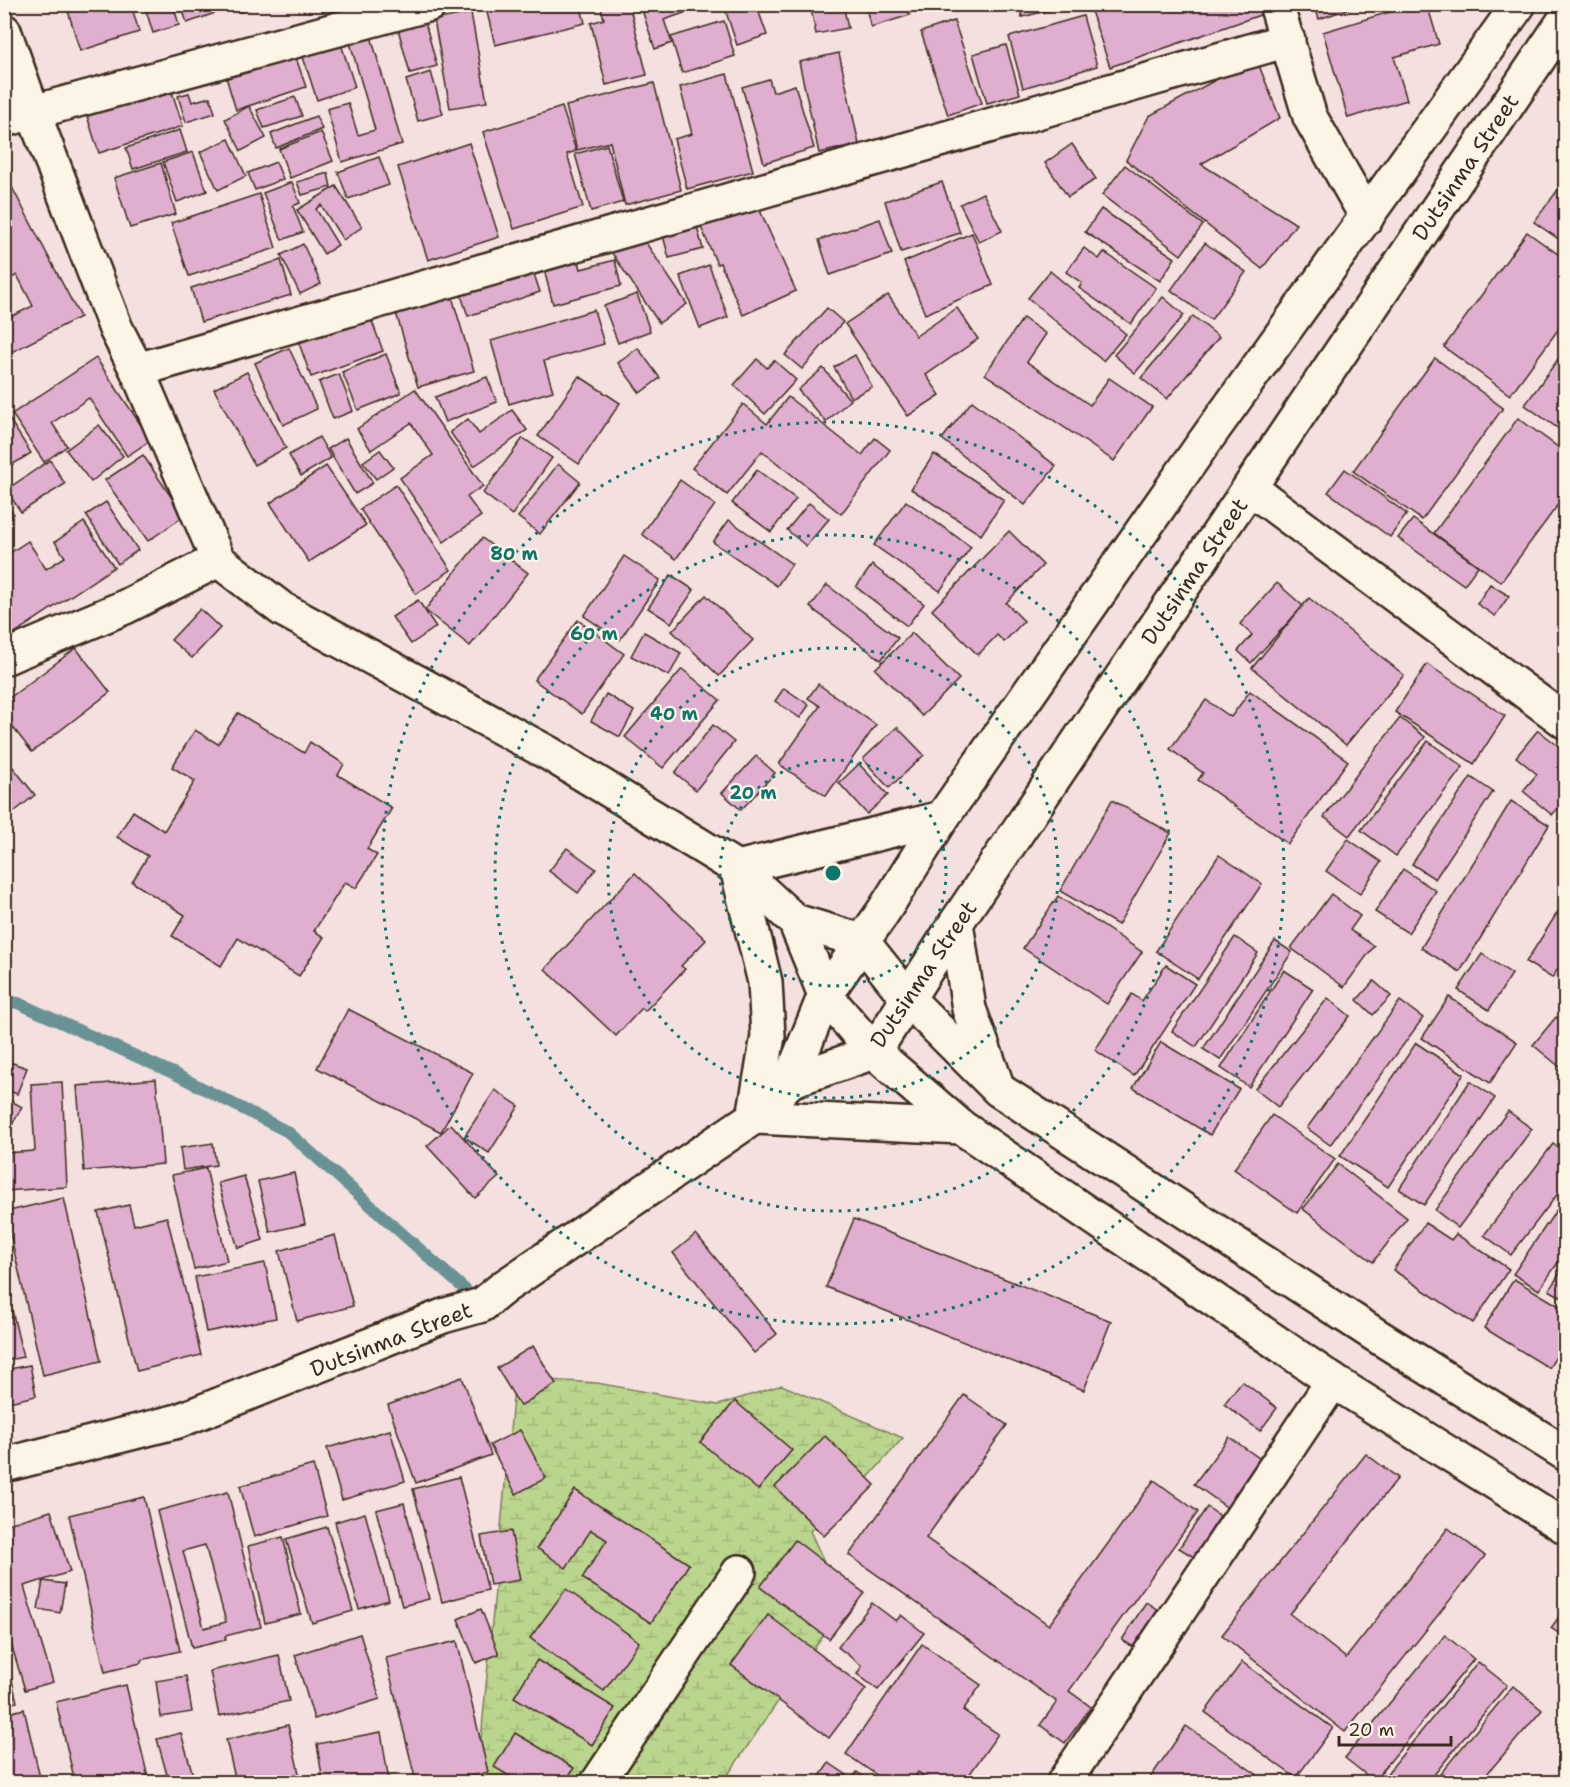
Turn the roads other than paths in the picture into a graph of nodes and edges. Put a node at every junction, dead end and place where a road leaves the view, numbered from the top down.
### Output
1 (430, 4) edge
2 (1276, 4) edge
3 (1519, 4) edge
4 (1566, 18) edge
5 (4, 31) edge
6 (1288, 40) junction
7 (19, 116) edge
8 (1367, 217) junction
9 (137, 370) junction
10 (1250, 488) junction
11 (218, 560) junction
12 (4, 658) edge
13 (1566, 722) edge
14 (942, 818) junction
15 (737, 868) junction
16 (795, 921) junction
17 (956, 923) junction
18 (862, 941) junction
19 (825, 995) junction
20 (908, 999) junction
21 (874, 1052) junction
22 (790, 1081) junction
23 (999, 1090) junction
24 (754, 1117) junction
25 (962, 1127) junction
26 (1333, 1381) junction
27 (1566, 1454) edge
28 (4, 1465) edge
29 (1566, 1527) edge
30 (740, 1572) dead end
31 (598, 1782) edge
32 (1064, 1782) edge

1 - 7 street
2 - 6 street
3 - 8 street, Dutsinma Street
4 - 10 street, Dutsinma Street
5 - 7 street
6 - 8 street
6 - 9 street
7 - 9 street
8 - 14 street, Dutsinma Street
9 - 11 street
10 - 13 street
10 - 17 street, Dutsinma Street
11 - 12 street
11 - 15 street
14 - 15 street
14 - 18 street, Dutsinma Street
15 - 16 street
15 - 24 street
16 - 18 street
16 - 19 street
17 - 20 street, Dutsinma Street
17 - 23 street
18 - 19 street, Dutsinma Street
18 - 20 street
19 - 21 street
19 - 22 street, Dutsinma Street
20 - 21 street, Dutsinma Street
20 - 23 street
21 - 22 street, Dutsinma Street
21 - 25 street
22 - 24 street, Dutsinma Street
23 - 27 street
24 - 25 street
24 - 28 street, Dutsinma Street
25 - 26 street
26 - 29 street
26 - 32 street
30 - 31 street

